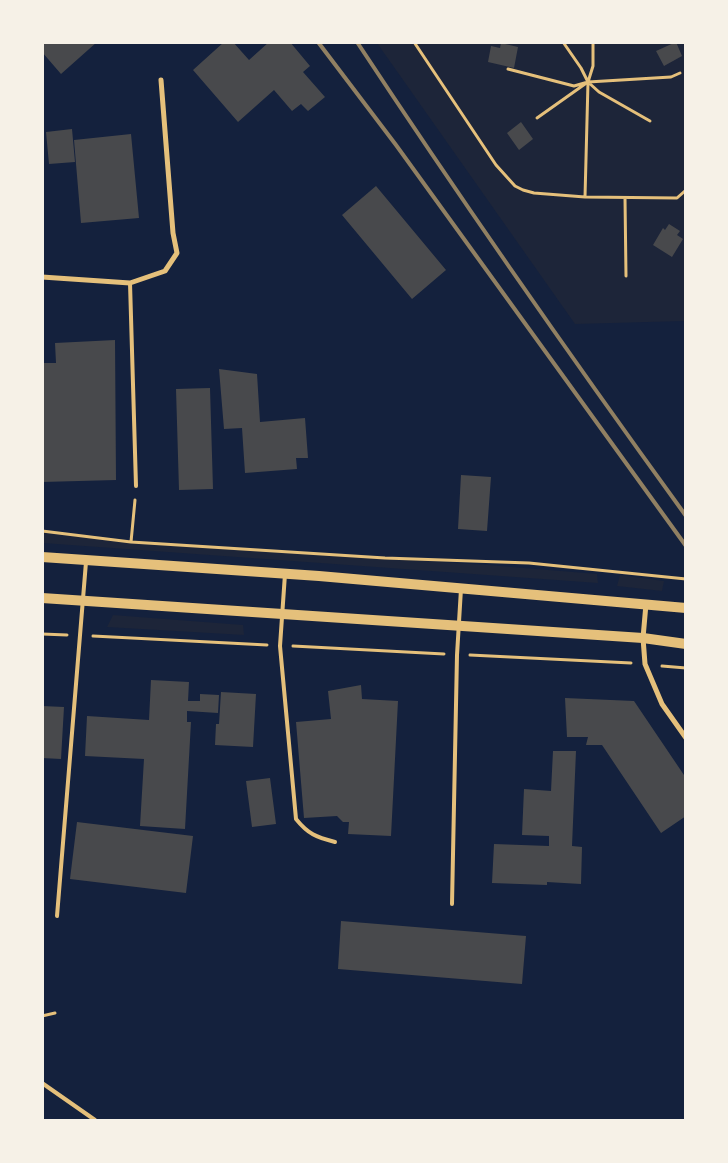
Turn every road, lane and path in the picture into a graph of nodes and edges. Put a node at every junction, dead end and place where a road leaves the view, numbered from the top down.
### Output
1 (414, 42) edge
2 (564, 42) edge
3 (593, 42) edge
4 (508, 69) dead end
5 (680, 73) dead end
6 (161, 80) dead end
7 (588, 82) junction
8 (537, 118) dead end
9 (650, 121) dead end
10 (686, 190) edge
11 (585, 197) junction
12 (625, 198) junction
13 (626, 276) dead end
14 (42, 277) edge
15 (130, 283) junction
16 (136, 486) joint
17 (42, 531) edge
18 (131, 542) junction
19 (42, 557) edge
20 (86, 562) junction
21 (285, 574) junction
22 (686, 579) edge
23 (460, 588) junction
24 (42, 598) edge
25 (82, 600) junction
26 (646, 604) junction
27 (686, 608) edge
28 (282, 614) junction
29 (459, 627) junction
30 (42, 634) edge
31 (79, 636) junction
32 (643, 638) junction
33 (686, 644) edge
34 (280, 646) junction
35 (457, 655) junction
36 (645, 664) junction
37 (686, 668) edge
38 (686, 738) edge
39 (334, 842) dead end
40 (452, 904) dead end
41 (57, 916) dead end
42 (55, 1014) dead end
43 (42, 1016) edge
44 (42, 1083) edge
45 (95, 1120) edge

1 - 11 path
2 - 7 path
3 - 7 path
4 - 7 path
5 - 7 path
6 - 15 street
7 - 8 path
7 - 9 path
7 - 11 path
10 - 12 path
11 - 12 path
12 - 13 path
14 - 15 street
15 - 16 lane
16 - 18 path
17 - 18 path
18 - 22 path
19 - 20 main road
20 - 21 main road
20 - 25 lane
21 - 23 main road
21 - 28 lane
23 - 26 main road
23 - 29 lane
24 - 25 main road
25 - 28 main road
25 - 31 lane
26 - 27 main road
26 - 32 street
28 - 29 main road
28 - 34 lane
29 - 32 main road
29 - 35 lane
30 - 31 path
31 - 34 path
31 - 41 lane
32 - 33 main road
32 - 36 street
34 - 35 path
34 - 39 lane
35 - 36 path
35 - 40 lane
36 - 37 path
36 - 38 street
42 - 43 path
44 - 45 lane

